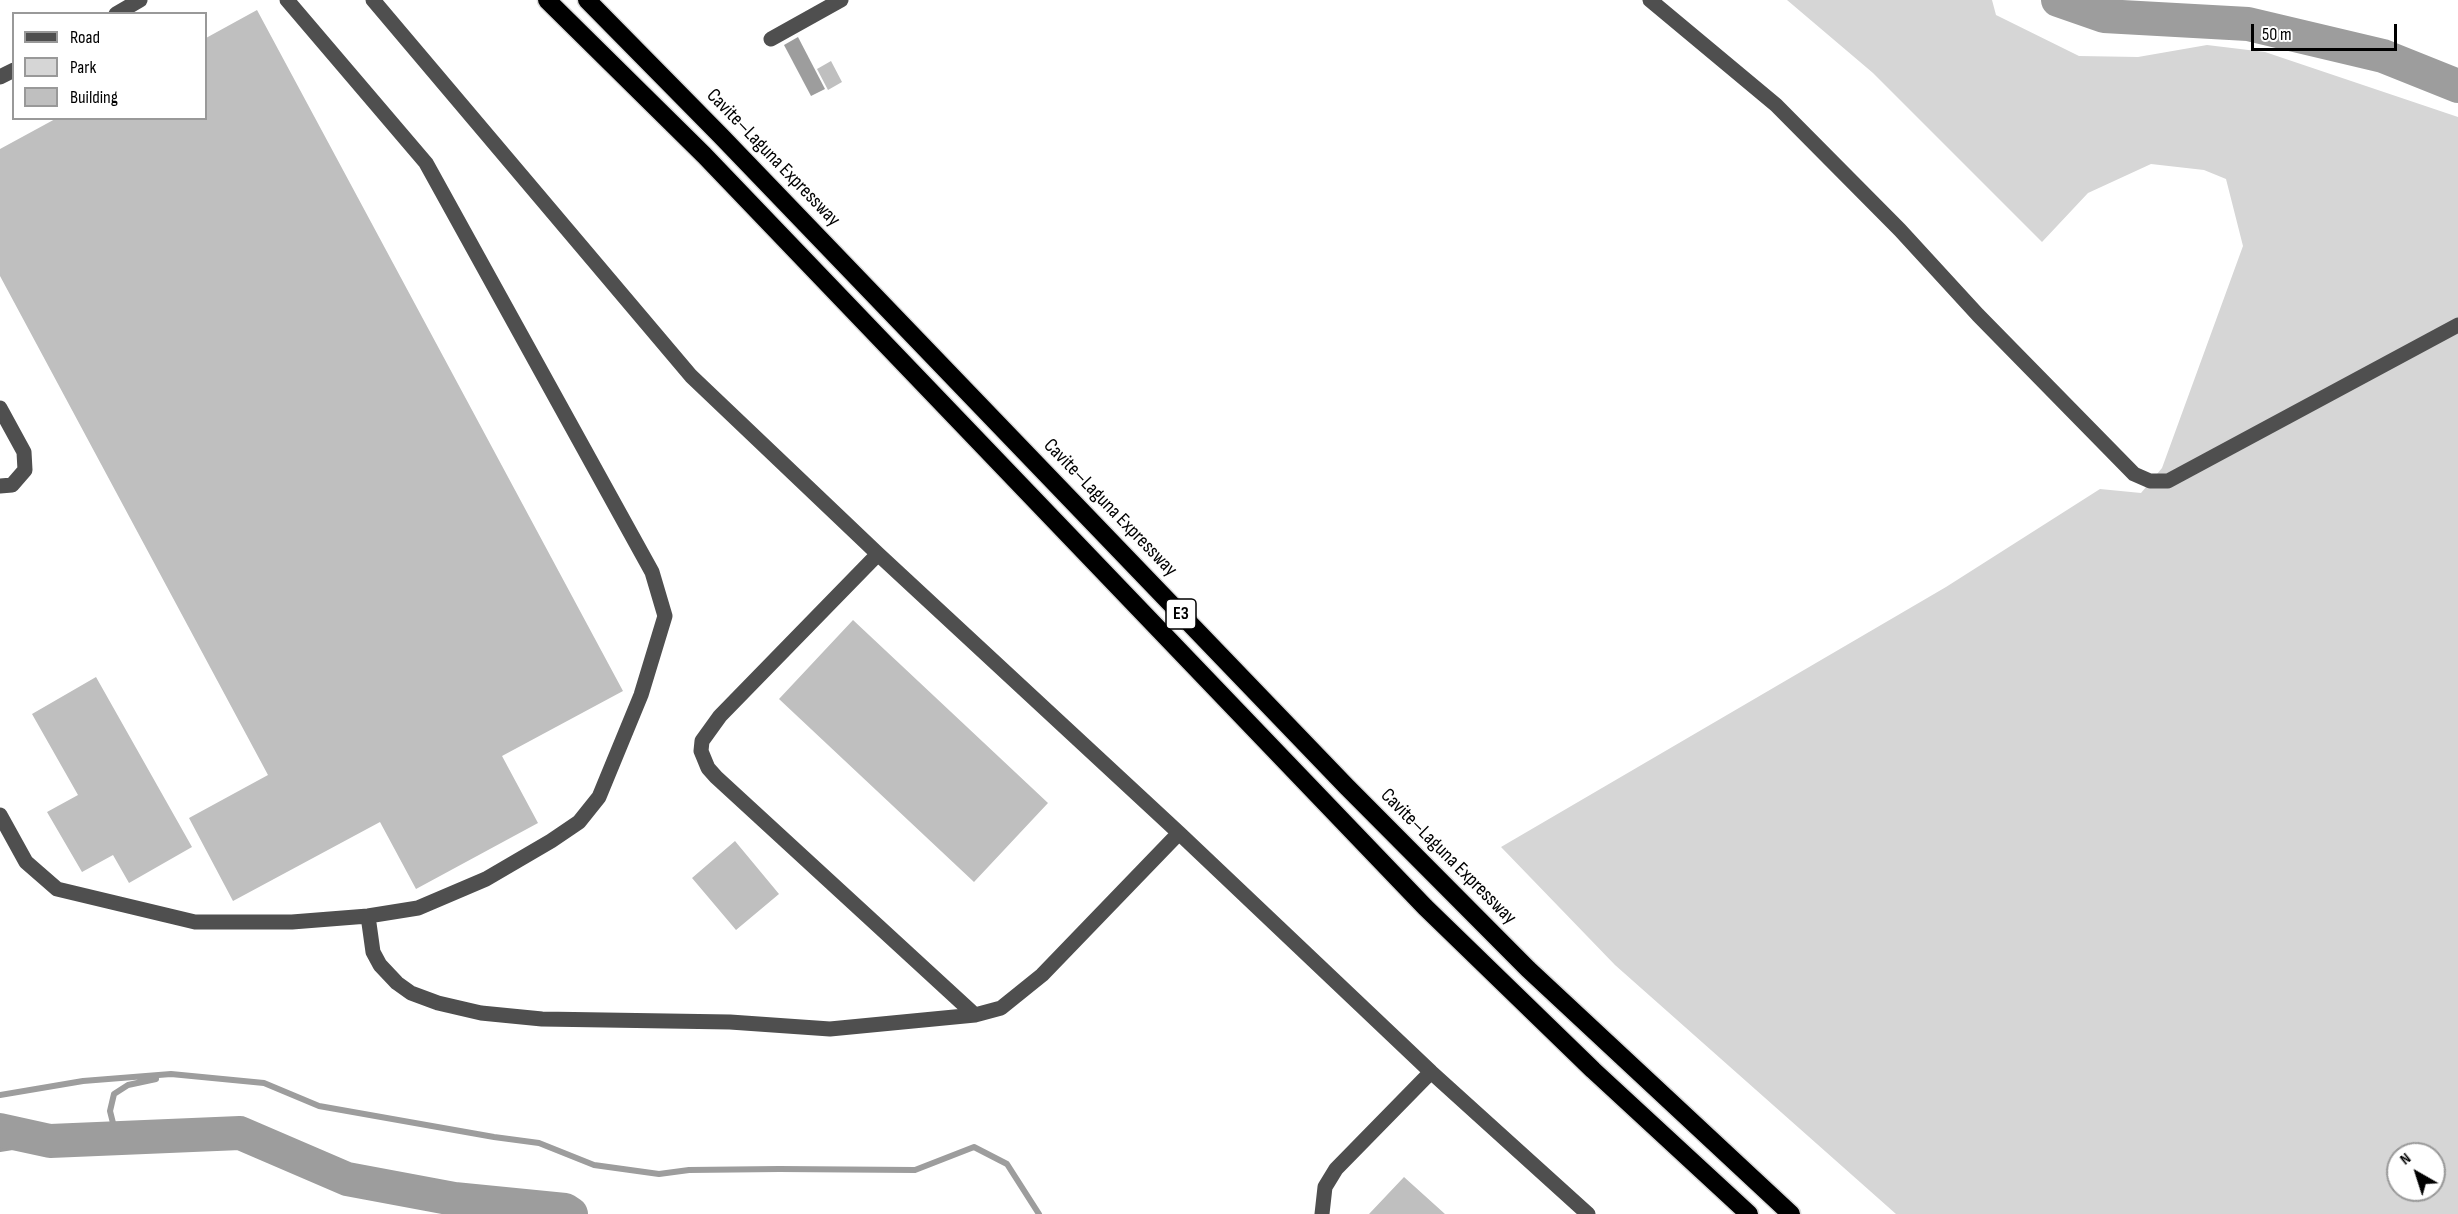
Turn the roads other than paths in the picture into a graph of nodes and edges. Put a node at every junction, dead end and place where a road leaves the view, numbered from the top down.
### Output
1 (140, 0) edge
2 (287, 0) edge
3 (373, 0) edge
4 (547, 0) edge
5 (587, 0) edge
6 (841, 0) edge
7 (1650, 0) edge
8 (119, 12) edge
9 (771, 39) dead end
10 (2458, 325) edge
11 (0, 408) edge
12 (0, 486) edge
13 (878, 554) junction
14 (0, 815) edge
15 (1179, 833) junction
16 (368, 916) junction
17 (975, 1015) junction
18 (1431, 1072) junction
19 (1322, 1214) edge
20 (1588, 1214) edge
21 (1749, 1214) edge
22 (1791, 1214) edge

1 - 8 street
2 - 16 street
3 - 13 street
4 - 21 highway, E3
5 - 22 highway, Cavite–Laguna Expressway / E3
6 - 9 street
7 - 10 street
11 - 12 street
13 - 15 street
13 - 17 street
14 - 16 street
15 - 17 street
15 - 18 street
16 - 17 street
18 - 19 street
18 - 20 street

